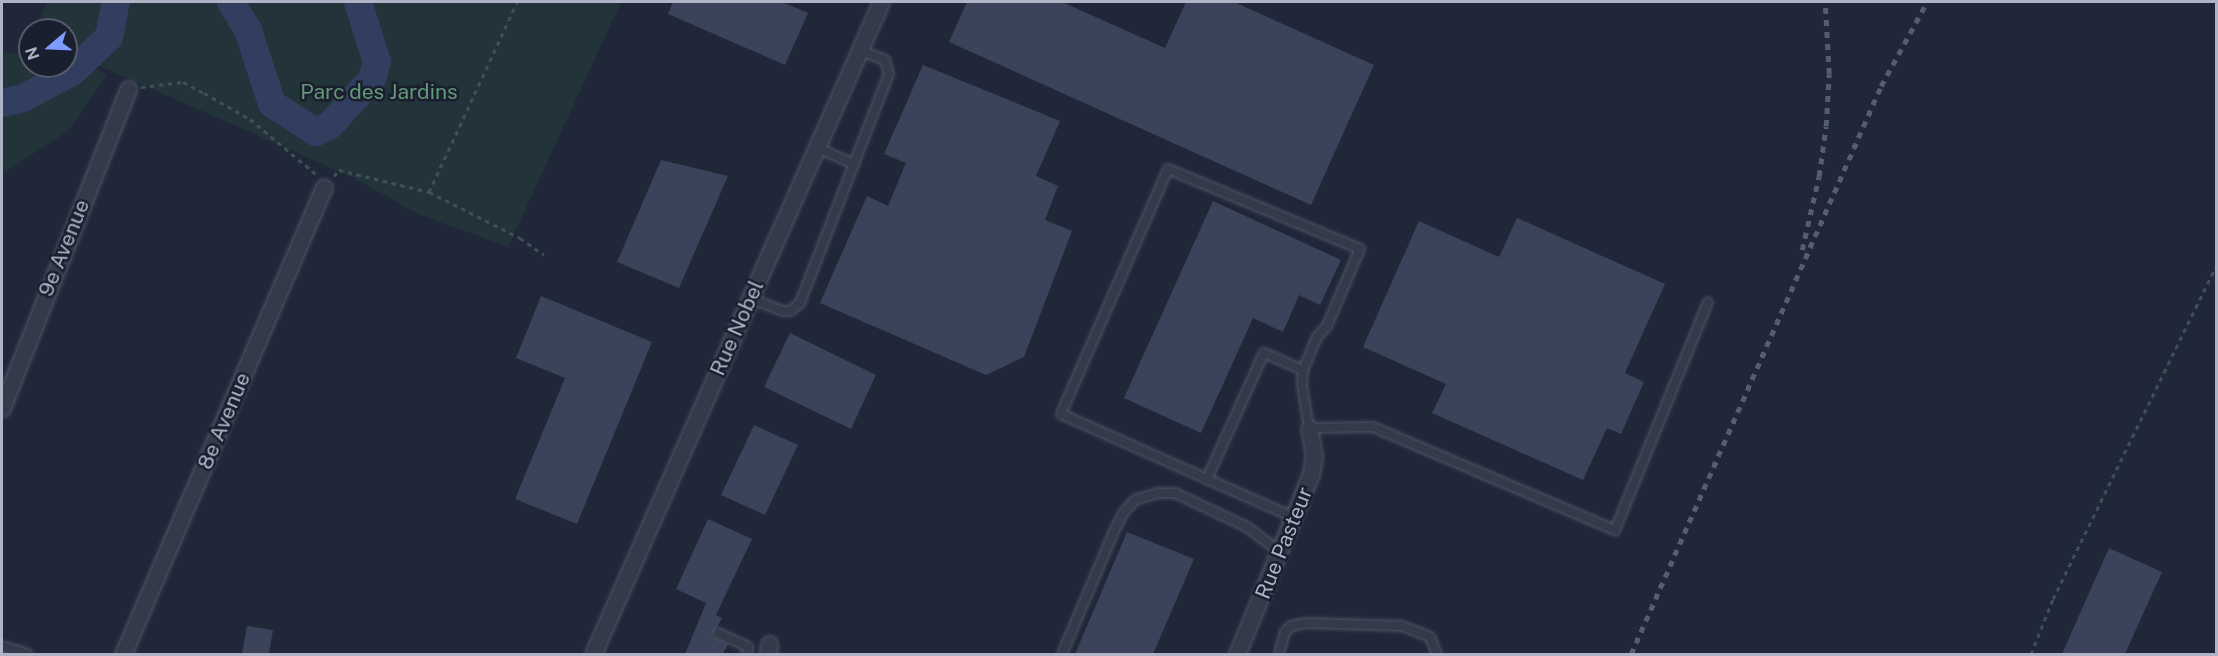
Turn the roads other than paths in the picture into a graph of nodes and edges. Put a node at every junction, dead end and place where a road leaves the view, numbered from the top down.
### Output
1 (881, 2) edge
2 (860, 50) junction
3 (128, 89) road end
4 (816, 147) junction
5 (854, 164) junction
6 (324, 187) road end
7 (750, 298) junction
8 (1708, 302) dead end
9 (1303, 370) junction
10 (2, 408) edge
11 (1309, 428) junction
12 (1207, 479) junction
13 (1295, 518) junction
14 (1282, 549) junction
15 (718, 633) dead end
16 (2, 646) edge
17 (28, 654) edge
18 (123, 654) edge
19 (593, 654) edge
20 (747, 654) edge
21 (1062, 654) edge
22 (1237, 654) edge
23 (1279, 654) edge
24 (1437, 654) edge

1 - 2 street, Rue Nobel
2 - 4 street, Rue Nobel
2 - 5 lane
3 - 10 street, 9e Avenue
4 - 5 lane
4 - 7 street, Rue Nobel
5 - 7 lane
6 - 18 street, 8e Avenue
7 - 19 street, Rue Nobel
8 - 11 lane
9 - 11 lane
9 - 12 lane
9 - 12 lane
11 - 13 street, Rue Pasteur
12 - 13 lane
13 - 14 street, Rue Pasteur
14 - 21 lane
14 - 22 street, Rue Pasteur
15 - 20 lane
16 - 17 lane
23 - 24 lane

